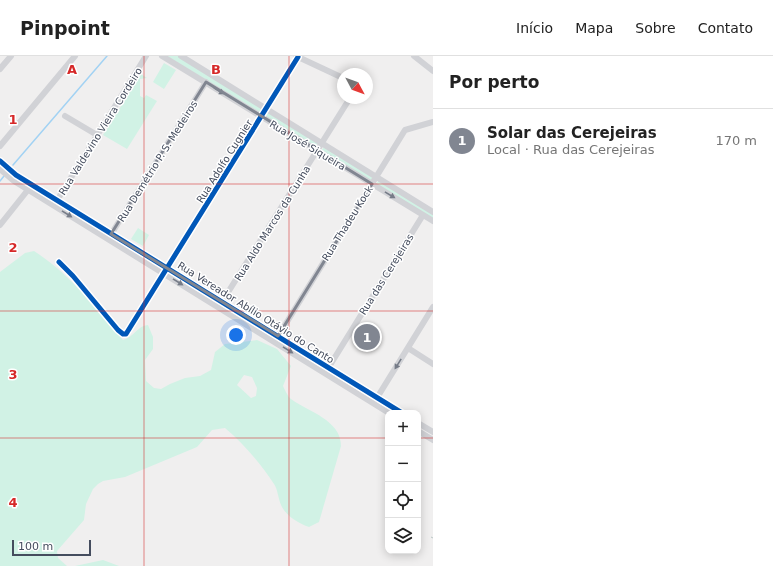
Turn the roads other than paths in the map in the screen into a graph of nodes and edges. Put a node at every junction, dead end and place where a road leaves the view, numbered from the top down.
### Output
1 (11, 56) edge
2 (75, 56) edge
3 (146, 56) edge
4 (162, 56) edge
5 (181, 56) edge
6 (414, 56) edge
7 (297, 57) edge
8 (0, 69) edge
9 (433, 70) edge
10 (337, 75) edge
11 (206, 82) junction
12 (346, 104) edge
13 (266, 109) junction
14 (65, 116) dead end
15 (262, 117) junction
16 (433, 122) edge
17 (97, 135) junction
18 (322, 143) junction
19 (0, 146) edge
20 (317, 151) junction
21 (0, 161) edge
22 (0, 169) edge
23 (376, 177) junction
24 (372, 184) junction
25 (30, 186) junction
26 (55, 203) junction
27 (433, 212) edge
28 (423, 215) junction
29 (433, 221) edge
30 (0, 225) edge
31 (110, 236) junction
32 (59, 262) dead end
33 (166, 271) junction
34 (221, 305) junction
35 (433, 307) edge
36 (276, 339) junction
37 (408, 348) junction
38 (433, 364) edge
39 (327, 370) junction
40 (378, 398) junction
41 (374, 404) junction
42 (397, 410) edge
43 (385, 411) edge
44 (421, 425) edge
45 (431, 431) edge
46 (421, 433) edge
47 (426, 436) junction
48 (433, 440) edge

1 - 8 street
2 - 19 street
3 - 17 street, Rua Valdevino Vieira Cordeiro
4 - 11 street, Rua José Siqueira
5 - 13 street, Rua José Siqueira
6 - 9 street
7 - 10 street
7 - 13 street, Rua Adolfo Cugnier
11 -> 15 street, Rua José Siqueira
11 - 31 street, Rua Demétrio P. S. Medeiros
12 - 18 street, Rua Aldo Marcos da Cunha
13 - 15 street, Rua Adolfo Cugnier
13 - 18 street, Rua José Siqueira
14 - 17 street
15 - 20 street, Rua José Siqueira
15 - 33 street, Rua Adolfo Cugnier
16 - 23 street, Rua Thadeu Kock
17 - 26 street, Rua Valdevino Vieira Cordeiro
18 - 20 street, Rua Aldo Marcos da Cunha
18 - 23 street, Rua José Siqueira
20 - 24 street, Rua José Siqueira
20 - 34 street, Rua Aldo Marcos da Cunha
21 - 25 street, Rua Vereador Abílio Otávio do Canto
22 - 25 street, Rua Vereador Abílio Otávio do Canto
23 - 24 street, Rua Thadeu Kock
23 - 27 street, Rua José Siqueira
24 -> 28 street, Rua José Siqueira
24 - 36 street, Rua Thadeu Kock
25 - 26 street, Rua Vereador Abílio Otávio do Canto
25 - 30 street
26 - 31 street, Rua Vereador Abílio Otávio do Canto
28 - 29 street, Rua José Siqueira
28 - 39 street, Rua das Cerejeiras
31 - 33 street, Rua Vereador Abílio Otávio do Canto
32 - 33 street, Rua Adolfo Cugnier
33 - 34 street, Rua Vereador Abílio Otávio do Canto
34 - 36 street, Rua Vereador Abílio Otávio do Canto
35 - 37 street
36 - 39 street, Rua Vereador Abílio Otávio do Canto
37 - 38 street
37 -> 40 street
39 - 40 street, Rua Vereador Abílio Otávio do Canto
39 - 41 street, Rua Vereador Abílio Otávio do Canto
40 - 41 street
40 - 42 street, Rua Vereador Abílio Otávio do Canto
41 - 43 street, Rua Vereador Abílio Otávio do Canto
44 - 45 street
45 - 47 street
46 - 47 street
47 - 48 street

